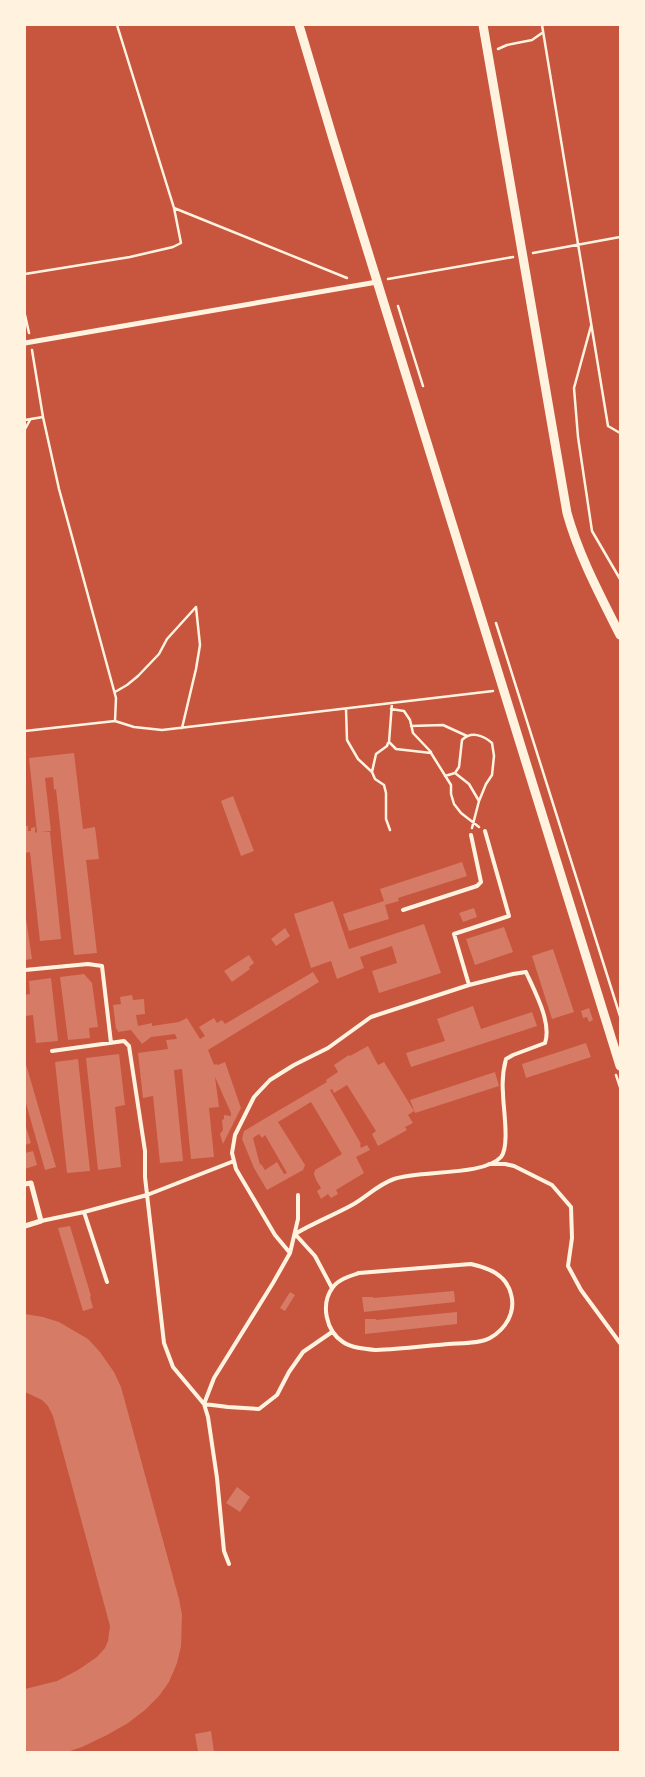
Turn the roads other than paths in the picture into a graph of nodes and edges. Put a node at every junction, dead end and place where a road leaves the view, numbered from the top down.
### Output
1 (299, 25) edge
2 (483, 25) edge
3 (377, 282) junction
4 (28, 343) edge
5 (620, 635) edge
6 (485, 831) road end
7 (472, 835) dead end
8 (403, 910) dead end
9 (25, 970) edge
10 (469, 985) junction
11 (111, 1043) junction
12 (52, 1051) dead end
13 (620, 1066) edge
14 (234, 1161) junction
15 (489, 1164) junction
16 (25, 1184) edge
17 (147, 1195) junction
18 (298, 1195) dead end
19 (84, 1212) junction
20 (41, 1221) junction
21 (25, 1226) edge
22 (295, 1234) junction
23 (290, 1252) junction
24 (107, 1282) dead end
25 (332, 1288) junction
26 (332, 1332) junction
27 (620, 1343) edge
28 (204, 1404) junction
29 (229, 1564) dead end

1 - 3 street
2 - 5 street
3 - 4 street
3 - 13 street
6 - 10 lane
7 - 8 lane
9 - 11 lane
10 - 14 lane
10 - 15 lane
11 - 12 lane
11 - 17 lane
14 - 17 lane
14 - 23 lane
15 - 22 lane
15 - 27 lane
16 - 20 street
17 - 19 lane
17 - 28 lane
18 - 22 lane
19 - 20 lane
19 - 24 lane
20 - 21 street
22 - 23 lane
22 - 25 lane
23 - 28 lane
25 - 26 lane
25 - 26 lane
26 - 28 lane
28 - 29 lane

